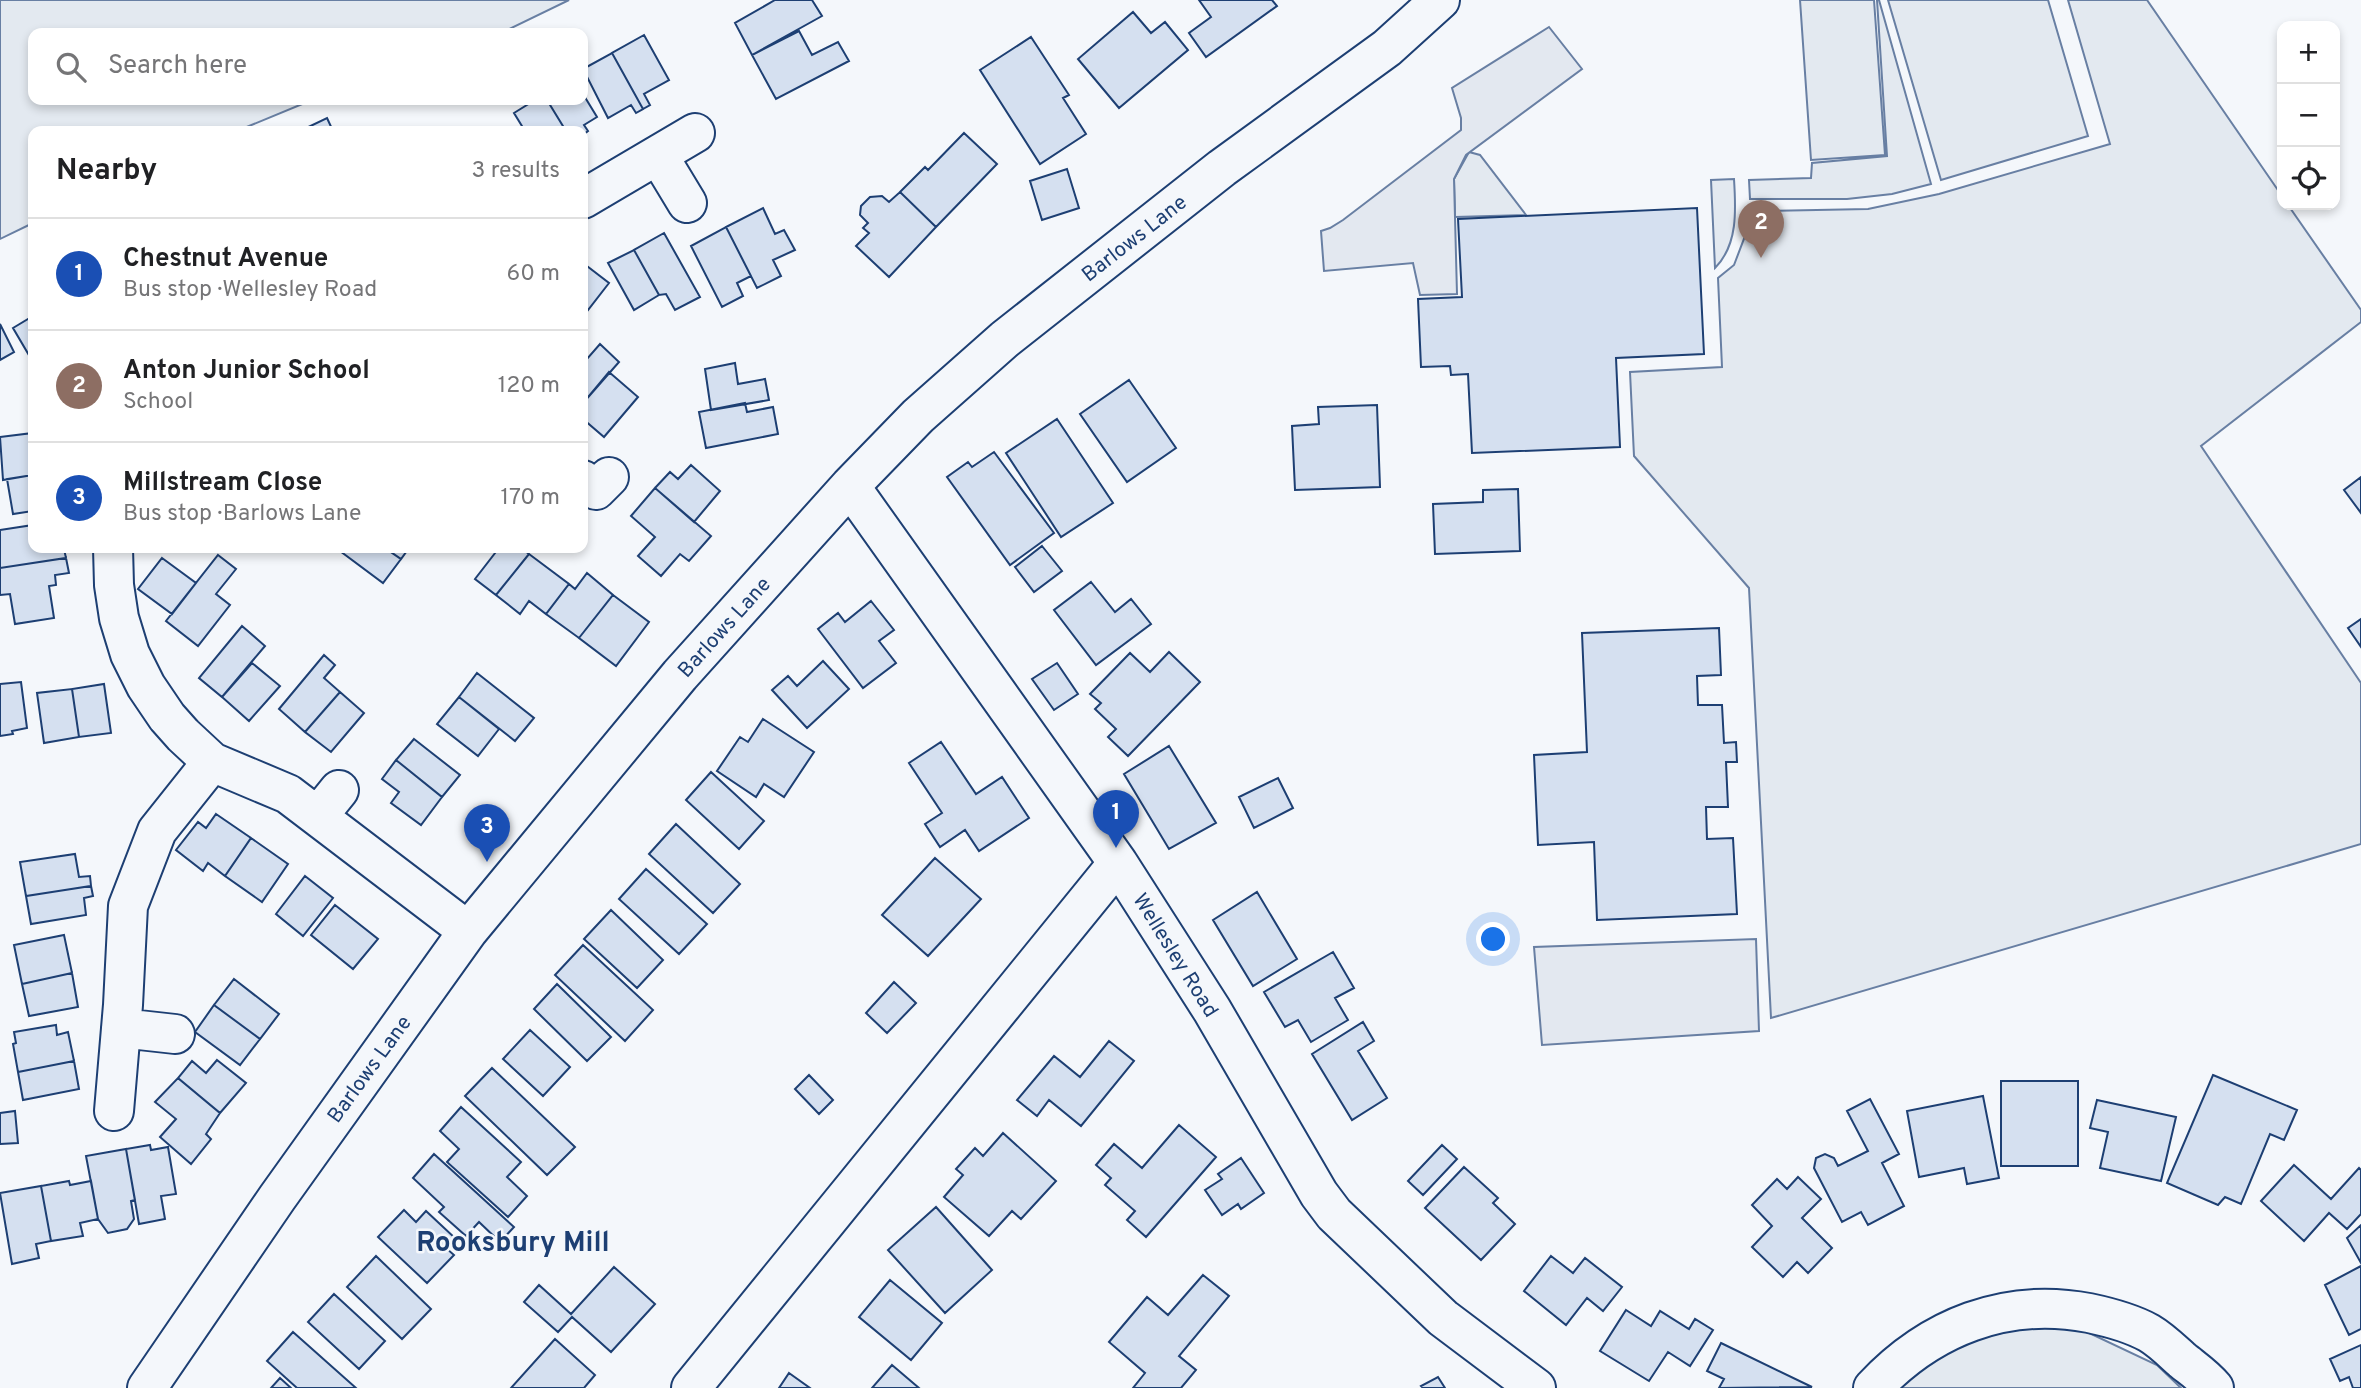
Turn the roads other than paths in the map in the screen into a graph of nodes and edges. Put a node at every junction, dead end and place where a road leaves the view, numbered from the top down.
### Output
1 (1440, 0) edge
2 (695, 133) dead end
3 (657, 155) junction
4 (588, 196) edge
5 (687, 204) dead end
6 (850, 486) junction
7 (113, 553) edge
8 (212, 762) junction
9 (1118, 863) junction
10 (468, 931) junction
11 (121, 1028) junction
12 (175, 1034) dead end
13 (114, 1111) dead end
14 (146, 1388) edge
15 (691, 1388) edge
16 (1536, 1388) edge
17 (1873, 1388) edge
18 (2214, 1388) edge

1 - 6 street, Barlows Lane
2 - 3 street
3 - 4 street
3 - 5 street
6 - 9 street, Wellesley Road
6 - 10 street, Barlows Lane
7 - 8 street
8 - 10 street
8 - 11 street
9 - 15 street
9 - 16 street, Wellesley Road
10 - 14 street, Barlows Lane
11 - 12 street
11 - 13 street
17 - 18 street

